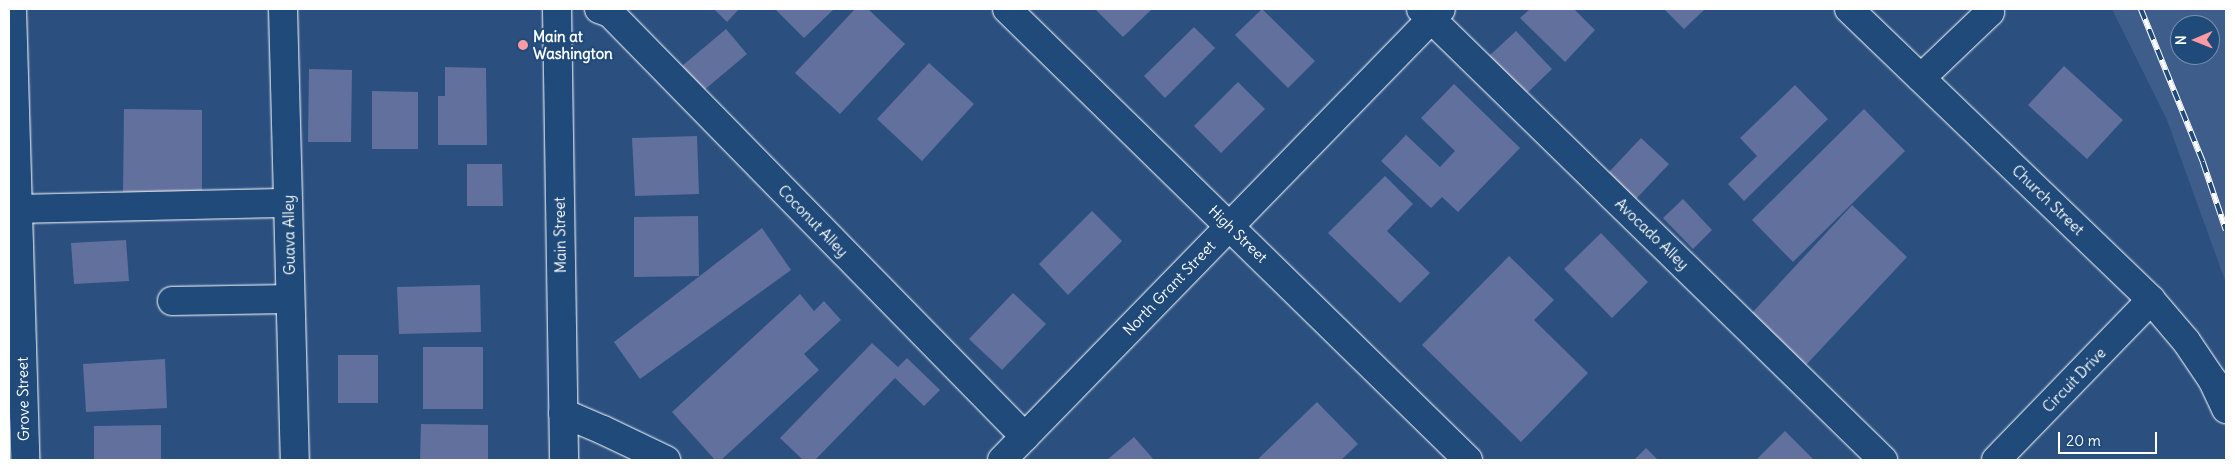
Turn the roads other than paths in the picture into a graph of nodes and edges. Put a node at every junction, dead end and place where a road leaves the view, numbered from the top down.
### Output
1 (12, 9) edge
2 (283, 9) edge
3 (557, 9) edge
4 (599, 9) edge
5 (1007, 9) edge
6 (1849, 9) edge
7 (1987, 9) edge
8 (1431, 12) edge
9 (1921, 78) junction
10 (288, 202) junction
11 (18, 209) junction
12 (1230, 226) junction
13 (290, 299) junction
14 (2151, 300) junction
15 (172, 301) dead end
16 (2226, 409) edge
17 (563, 413) junction
18 (1025, 437) junction
19 (25, 460) edge
20 (294, 460) edge
21 (564, 460) edge
22 (666, 460) edge
23 (1002, 460) edge
24 (1468, 460) edge
25 (1883, 460) edge
26 (1996, 460) edge

1 - 11 street, Grove Street
2 - 10 street, Guava Alley
3 - 17 street, Main Street
4 - 18 street, Coconut Alley
5 - 12 street, High Street
6 - 9 street, Church Street
7 - 9 street
8 - 12 street, North Grant Street
8 - 25 street, Avocado Alley
9 - 14 street, Church Street
10 - 11 street
10 - 13 street, Guava Alley
11 - 19 street, Grove Street
12 - 18 street, North Grant Street
12 - 24 street, High Street
13 - 15 street
13 - 20 street, Guava Alley
14 - 16 street, Church Street
14 - 26 street, Circuit Drive
17 - 21 street, Main Street
17 - 22 street
18 - 23 street, North Grant Street

